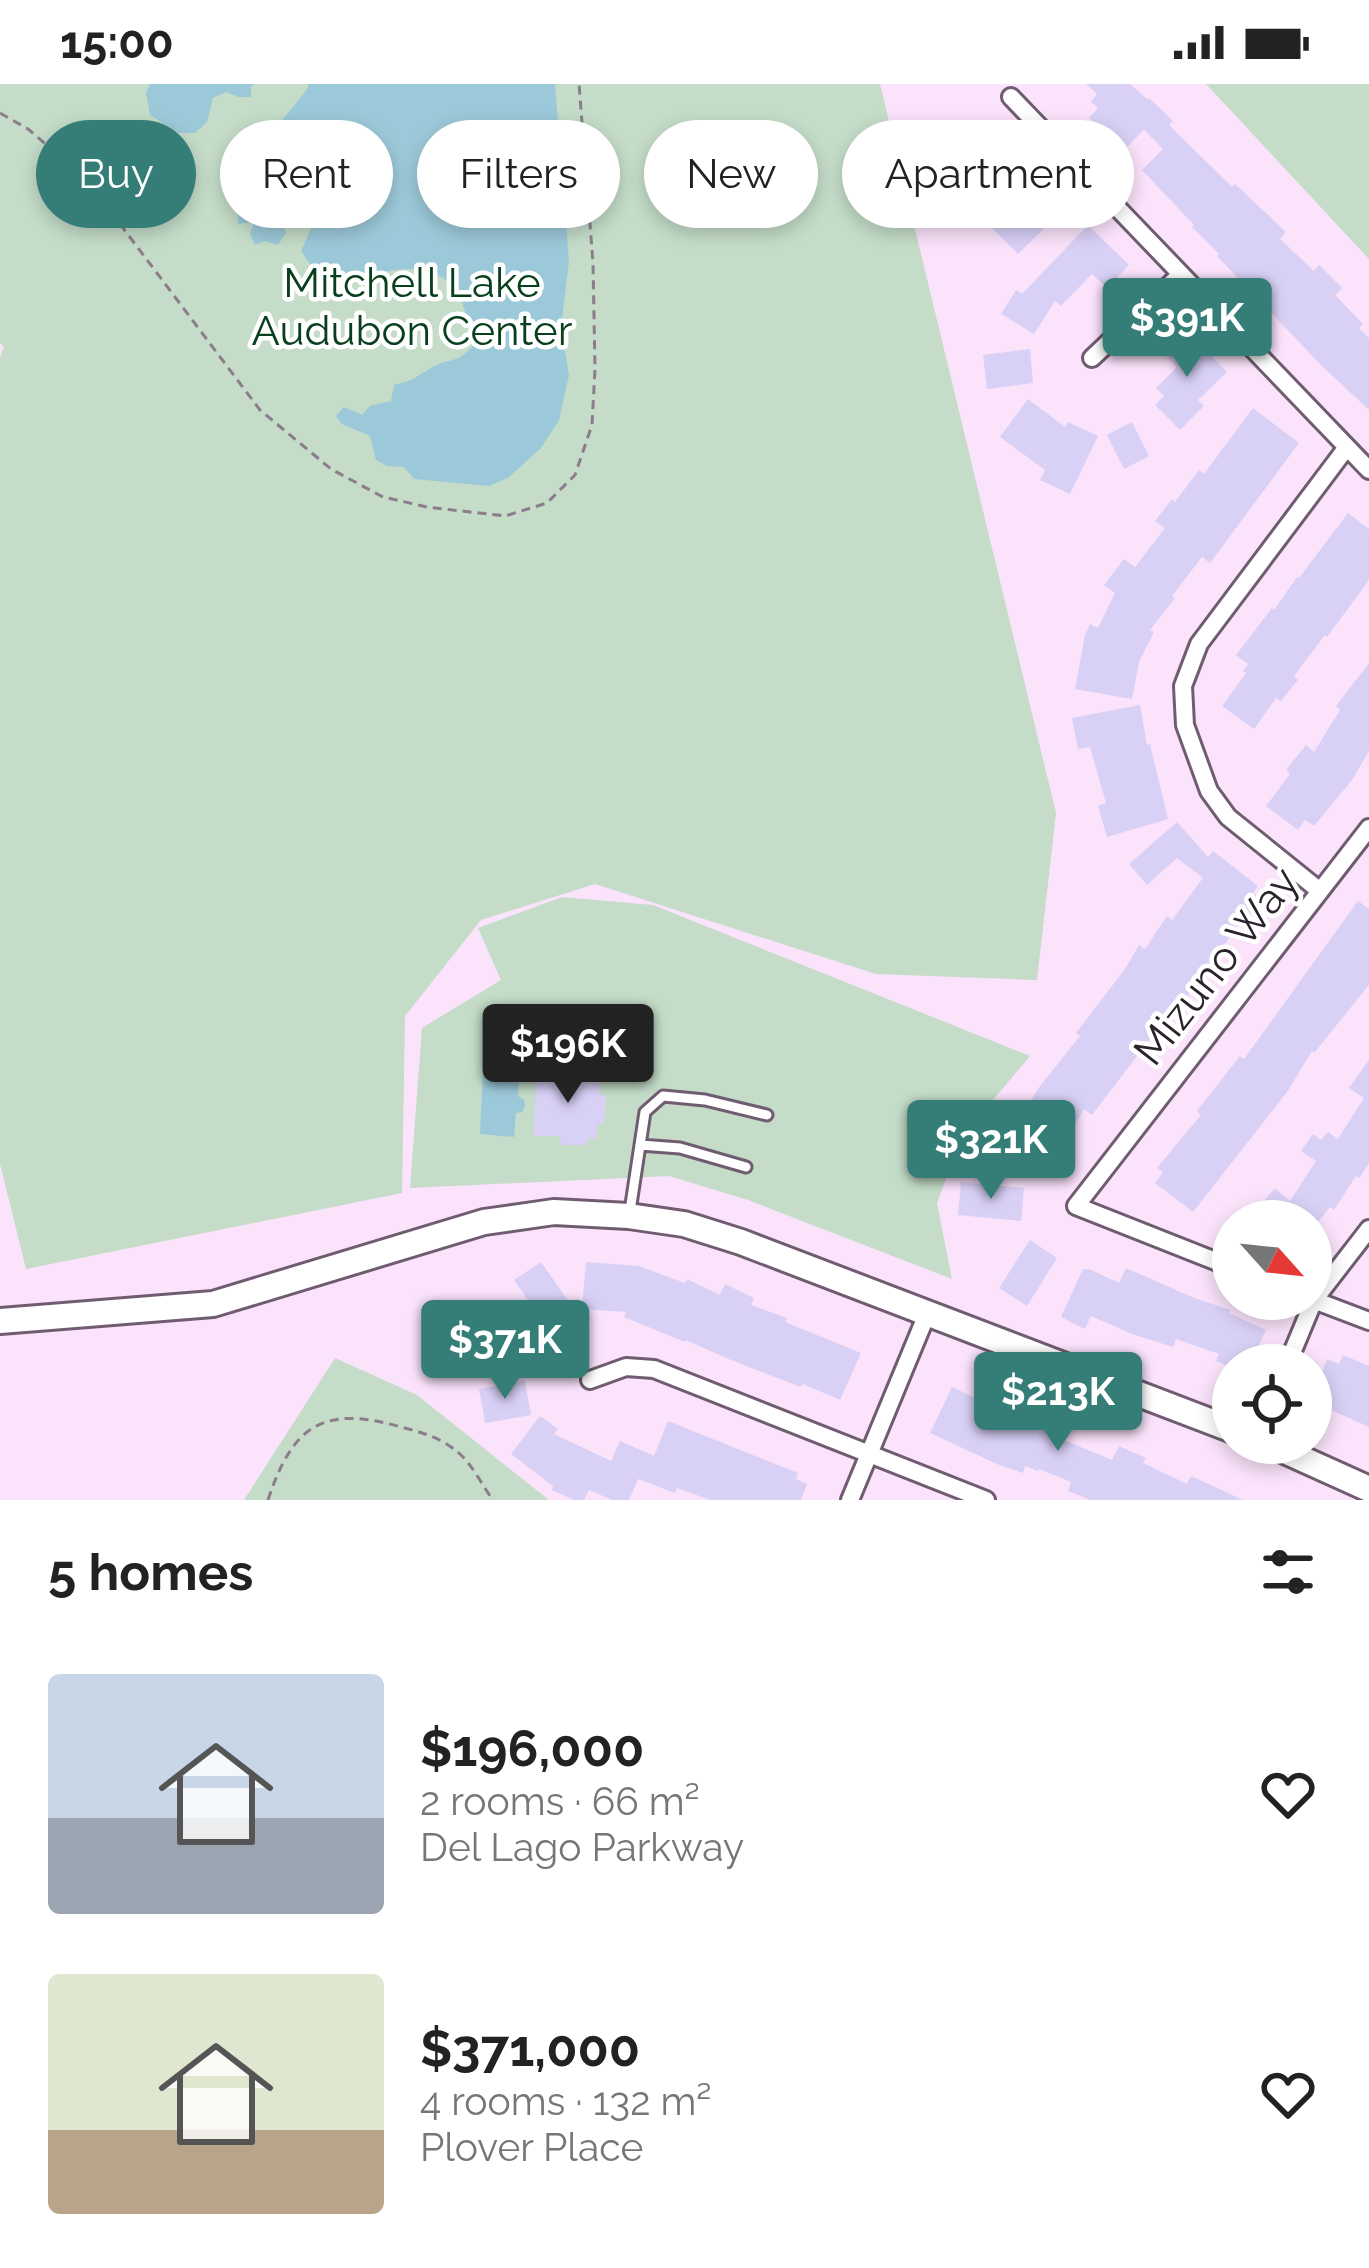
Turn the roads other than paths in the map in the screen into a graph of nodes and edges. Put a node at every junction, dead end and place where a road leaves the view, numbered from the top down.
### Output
1 (1011, 97) dead end
2 (1181, 274) junction
3 (1092, 358) dead end
4 (1347, 447) junction
5 (1369, 470) edge
6 (1369, 828) edge
7 (1320, 891) junction
8 (767, 1115) dead end
9 (640, 1145) junction
10 (746, 1167) dead end
11 (629, 1216) junction
12 (1369, 1229) edge
13 (1212, 1260) edge
14 (1332, 1275) edge
15 (1332, 1306) edge
16 (927, 1314) junction
17 (0, 1321) edge
18 (1369, 1321) edge
19 (590, 1380) dead end
20 (1212, 1422) edge
21 (869, 1454) junction
22 (1314, 1464) edge
23 (1369, 1489) edge
24 (850, 1500) edge
25 (986, 1500) edge

1 - 2 street
2 - 3 street
2 - 4 street
4 - 5 street
4 - 7 street
6 - 7 street, Mizuno Way
7 - 13 street, Mizuno Way
8 - 9 lane
9 - 10 lane
9 - 11 lane
11 - 16 street
11 - 17 street
12 - 14 street
15 - 18 street
16 - 20 street
16 - 21 street
19 - 21 street
21 - 24 street
21 - 25 street
22 - 23 street

